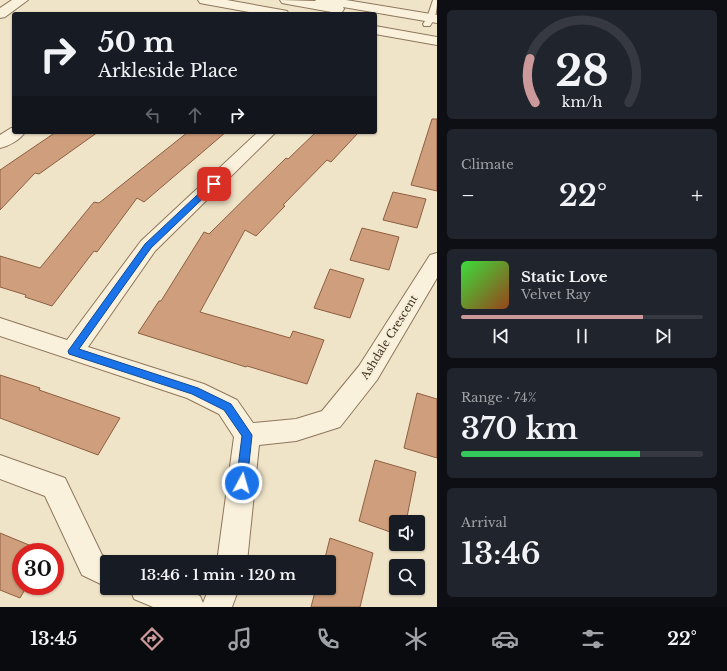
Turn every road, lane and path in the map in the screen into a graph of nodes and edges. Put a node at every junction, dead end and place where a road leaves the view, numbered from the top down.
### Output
1 (21, 0) edge
2 (205, 0) edge
3 (287, 0) edge
4 (322, 0) edge
5 (437, 0) edge
6 (271, 12) edge
7 (356, 12) edge
8 (0, 14) edge
9 (377, 15) edge
10 (433, 22) edge
11 (377, 30) edge
12 (437, 41) edge
13 (14, 134) edge
14 (266, 134) edge
15 (0, 143) edge
16 (437, 260) edge
17 (0, 327) edge
18 (72, 351) junction
19 (247, 435) junction
20 (0, 467) edge
21 (233, 555) edge
22 (100, 569) edge
23 (161, 595) edge
24 (221, 595) edge
25 (189, 607) edge
26 (217, 607) edge

1 - 8 street
2 - 6 street
3 - 7 street
4 - 10 street
5 - 10 lane
9 - 10 street
11 - 12 street
13 - 15 street
14 - 18 street
16 - 19 street, Ashdale Crescent
17 - 18 street
18 - 19 street
19 - 21 street
20 - 22 street
23 - 25 street
24 - 26 street

